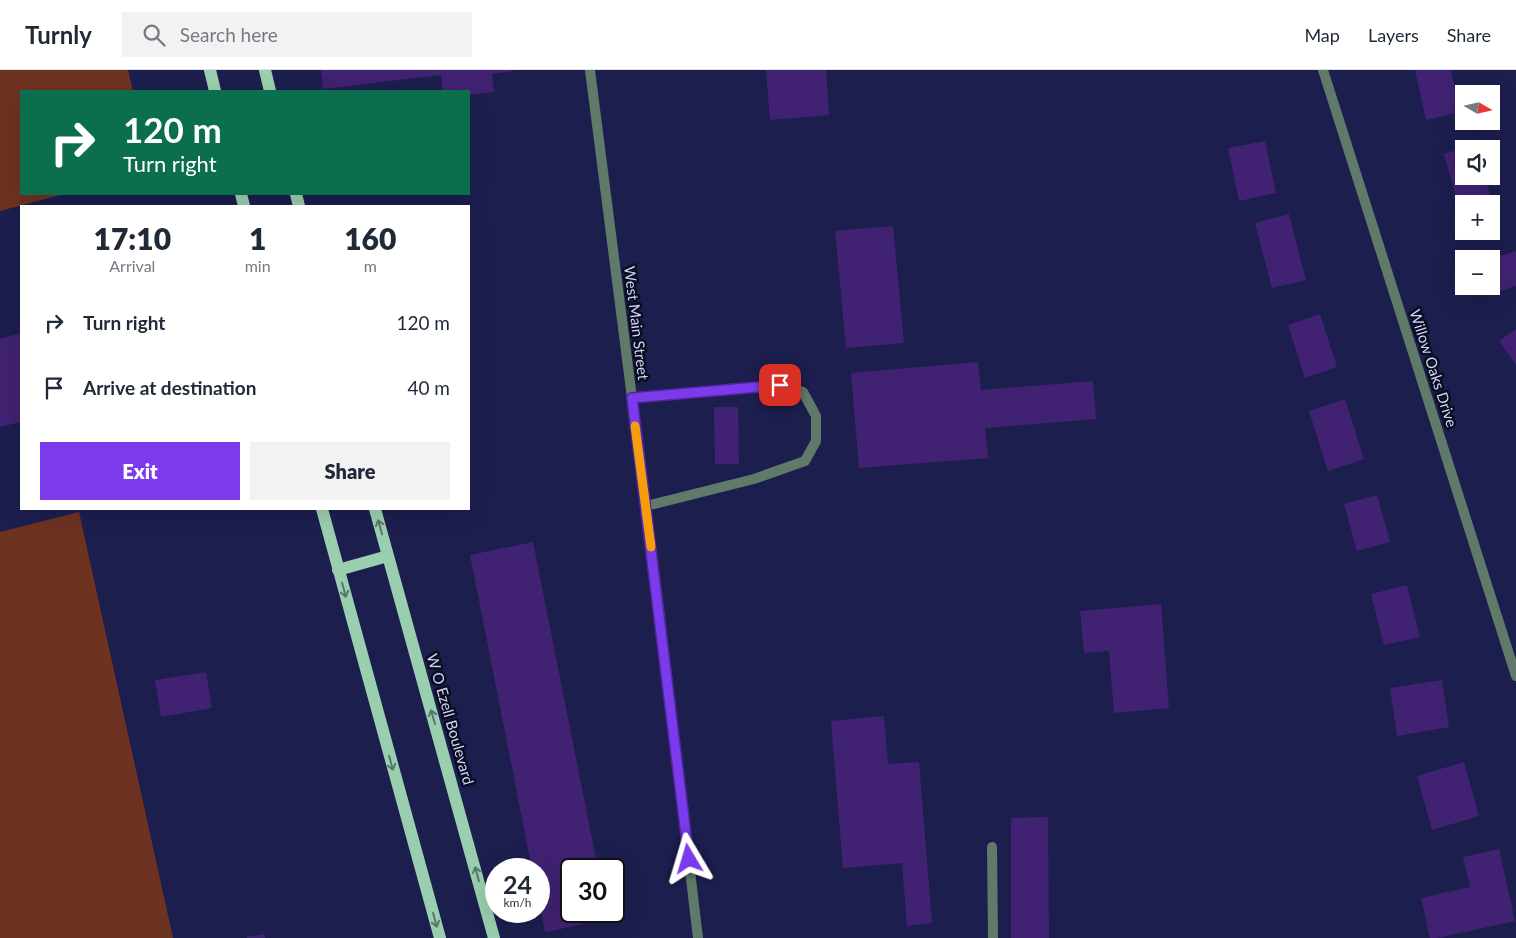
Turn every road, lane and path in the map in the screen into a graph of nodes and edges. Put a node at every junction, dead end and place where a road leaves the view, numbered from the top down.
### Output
1 (210, 70) edge
2 (265, 70) edge
3 (590, 70) edge
4 (1323, 70) edge
5 (215, 90) edge
6 (270, 90) edge
7 (632, 398) junction
8 (646, 506) junction
9 (322, 510) edge
10 (374, 510) edge
11 (388, 556) junction
12 (338, 570) junction
13 (1516, 676) edge
14 (992, 847) dead end
15 (440, 938) edge
16 (494, 938) edge
17 (698, 938) edge
18 (993, 938) edge

1 - 5 main road
2 - 6 main road
3 - 7 street, West Main Street
4 - 13 street, Willow Oaks Drive
7 - 8 street, West Main Street
7 - 8 street
8 - 17 street, West Main Street
9 - 12 main road
11 -> 10 main road, W O Ezell Boulevard
11 - 12 main road
16 -> 11 main road, W O Ezell Boulevard
12 -> 15 main road
14 - 18 street

